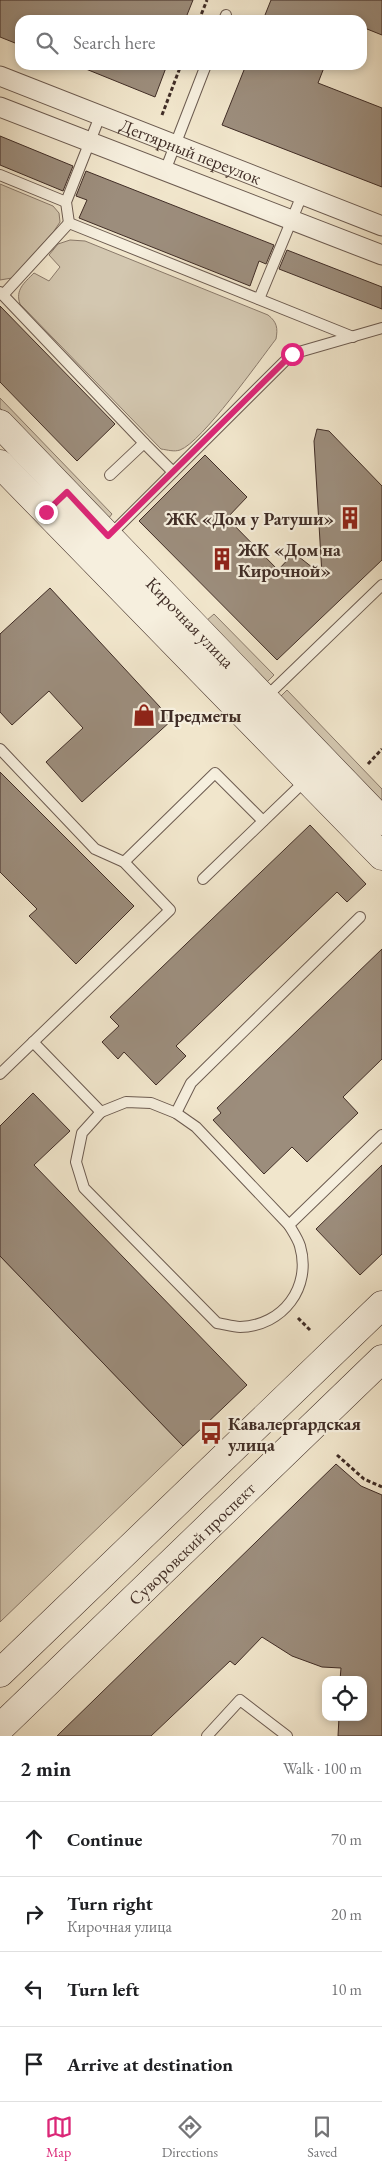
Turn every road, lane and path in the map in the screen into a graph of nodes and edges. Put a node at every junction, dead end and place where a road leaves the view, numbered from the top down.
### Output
1 (206, 0) edge
2 (201, 15) edge
3 (179, 70) edge
4 (204, 70) edge
5 (0, 76) edge
6 (0, 108) edge
7 (162, 115) dead end
8 (100, 116) junction
9 (90, 142) junction
10 (175, 145) junction
11 (165, 171) junction
12 (0, 175) edge
13 (302, 195) junction
14 (66, 202) junction
15 (291, 220) junction
16 (69, 223) junction
17 (382, 226) edge
18 (382, 255) edge
19 (1, 293) edge
20 (259, 299) junction
21 (382, 328) edge
22 (353, 337) junction
23 (0, 424) edge
24 (144, 443) junction
25 (0, 464) edge
26 (173, 472) junction
27 (110, 475) dead end
28 (57, 502) junction
29 (108, 536) junction
30 (382, 585) edge
31 (255, 707) junction
32 (0, 749) edge
33 (382, 749) edge
34 (368, 764) dead end
35 (307, 779) junction
36 (263, 821) junction
37 (382, 821) edge
38 (382, 856) edge
39 (124, 862) junction
40 (203, 879) dead end
41 (360, 917) dead end
42 (33, 1042) junction
43 (0, 1074) edge
44 (101, 1112) junction
45 (176, 1113) junction
46 (382, 1135) edge
47 (289, 1226) junction
48 (382, 1305) edge
49 (306, 1327) dead end
50 (310, 1330) dead end
51 (382, 1358) edge
52 (337, 1455) dead end
53 (382, 1487) edge
54 (0, 1673) edge
55 (0, 1728) edge
56 (207, 1736) edge
57 (287, 1736) edge

1 - 2 path
3 - 7 path
4 - 10 lane
5 - 8 street, Дегтярный переулок
6 - 9 street, Дегтярный переулок
8 - 9 lane
8 - 10 street, Дегтярный переулок
9 - 11 street, Дегтярный переулок
9 - 14 lane
10 - 11 lane
10 - 13 street, Дегтярный переулок
11 - 15 street, Дегтярный переулок
12 - 14 lane
13 - 15 lane
13 - 17 street, Дегтярный переулок
14 - 16 lane
15 - 18 street, Дегтярный переулок
15 - 20 lane
16 - 19 lane
16 - 20 lane
19 - 24 lane
20 - 22 lane
21 - 22 lane
22 - 26 lane
23 - 28 street, Кирочная улица
24 - 26 lane
24 - 27 lane
25 - 28 street, Кирочная улица
26 - 29 lane
28 - 29 street, Кирочная улица
28 - 31 street, Кирочная улица
29 - 31 street, Кирочная улица
30 - 31 lane
31 - 35 street, Кирочная улица
31 - 37 street, Кирочная улица
32 - 39 lane
33 - 34 path
35 - 36 lane
35 - 38 street, Кирочная улица
36 - 39 lane
36 - 40 lane
39 - 42 lane
41 - 45 lane
42 - 43 lane
42 - 44 lane
44 - 45 lane
44 - 47 lane
45 - 47 lane
46 - 47 lane
48 - 54 street
49 - 50 path
51 - 55 street, Суворовский проспект
52 - 53 path
56 - 57 lane

